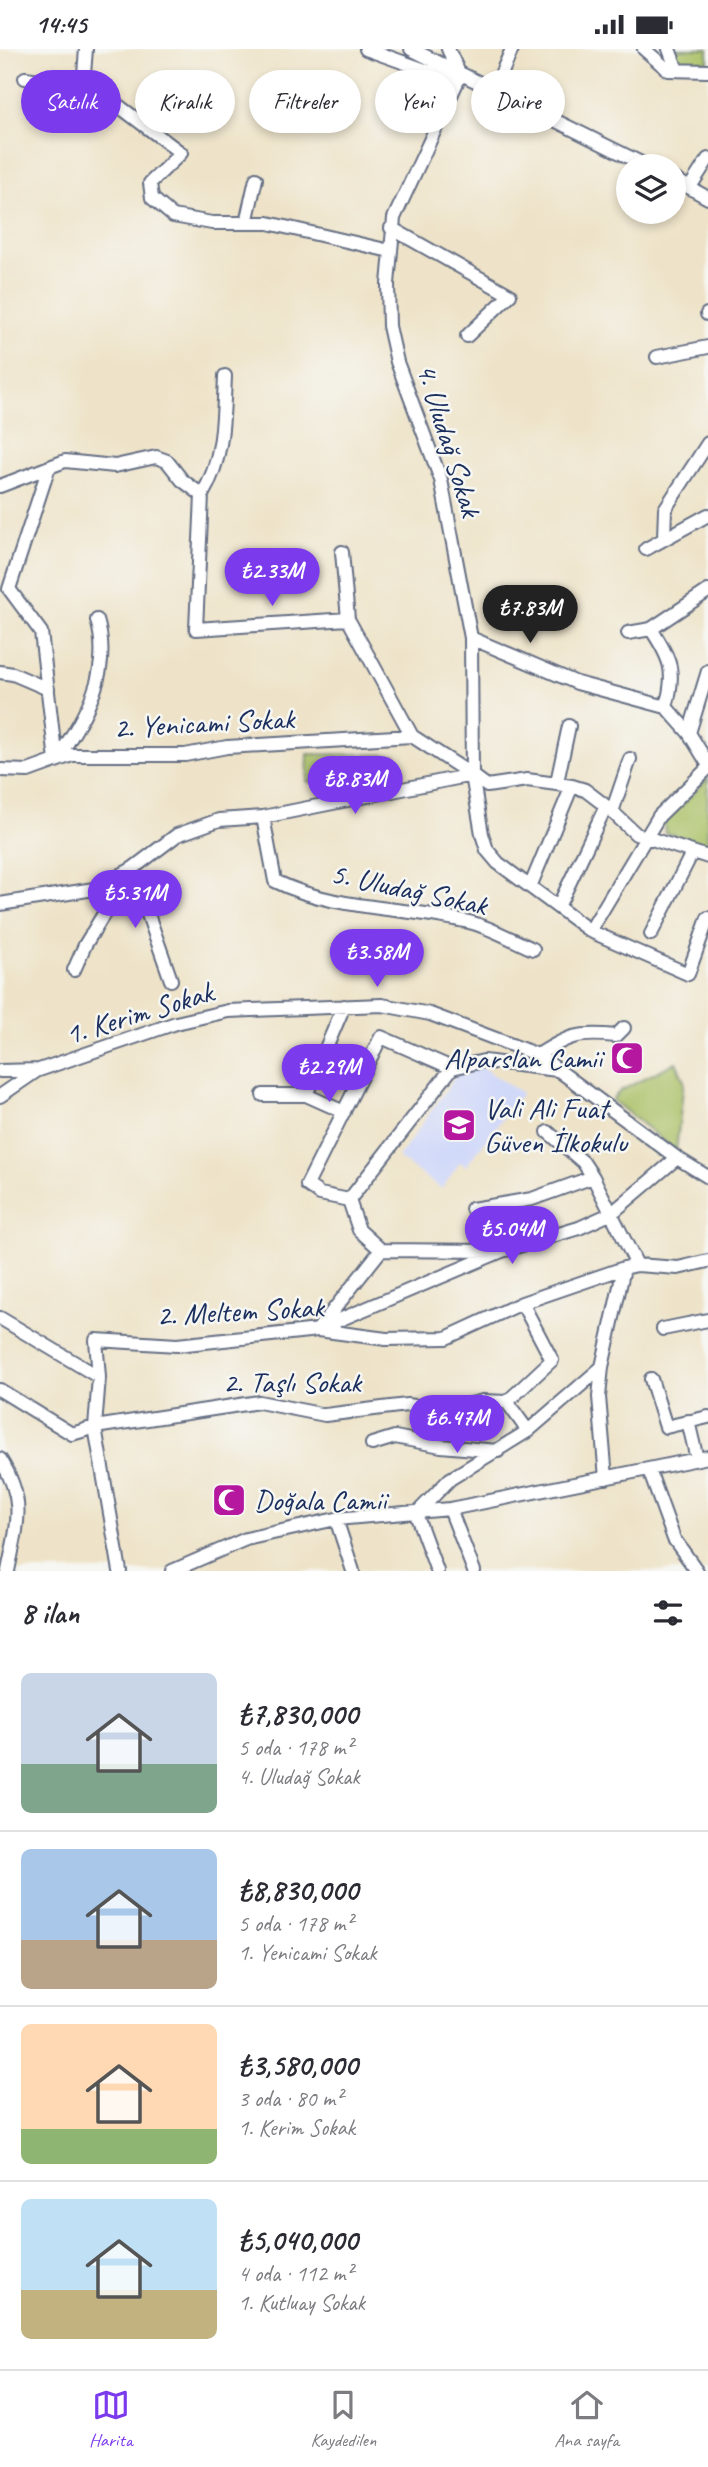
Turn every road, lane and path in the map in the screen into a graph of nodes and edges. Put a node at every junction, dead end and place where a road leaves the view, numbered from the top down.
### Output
1 (86, 49) edge
2 (366, 49) edge
3 (411, 49) edge
4 (448, 49) edge
5 (512, 49) edge
6 (643, 49) edge
7 (669, 49) edge
8 (84, 70) edge
9 (503, 70) edge
10 (677, 70) junction
11 (708, 71) edge
12 (460, 76) junction
13 (471, 81) edge
14 (121, 108) edge
15 (565, 126) edge
16 (623, 154) edge
17 (708, 159) edge
18 (256, 179) dead end
19 (686, 185) edge
20 (690, 187) junction
21 (708, 198) edge
22 (246, 223) junction
23 (391, 228) junction
24 (390, 251) junction
25 (467, 336) dead end
26 (708, 347) edge
27 (657, 357) dead end
28 (225, 376) dead end
29 (708, 443) edge
30 (49, 467) junction
31 (0, 486) edge
32 (202, 495) junction
33 (708, 516) edge
34 (664, 538) junction
35 (646, 549) dead end
36 (342, 552) dead end
37 (708, 591) edge
38 (348, 619) junction
39 (97, 620) dead end
40 (651, 629) junction
41 (628, 633) dead end
42 (471, 638) junction
43 (708, 671) edge
44 (0, 672) edge
45 (48, 689) junction
46 (666, 707) junction
47 (569, 726) dead end
48 (689, 733) junction
49 (412, 736) junction
50 (631, 759) dead end
51 (56, 761) junction
52 (708, 766) edge
53 (0, 770) edge
54 (472, 775) junction
55 (557, 782) junction
56 (572, 786) junction
57 (609, 809) junction
58 (263, 817) junction
59 (647, 839) junction
60 (692, 853) junction
61 (708, 857) edge
62 (132, 869) junction
63 (530, 887) junction
64 (0, 904) edge
65 (558, 907) junction
66 (708, 918) edge
67 (590, 931) junction
68 (651, 934) dead end
69 (533, 949) dead end
70 (74, 970) dead end
71 (171, 980) dead end
72 (344, 1006) junction
73 (624, 1028) dead end
74 (538, 1055) junction
75 (452, 1068) junction
76 (38, 1070) junction
77 (559, 1070) junction
78 (0, 1071) edge
79 (262, 1095) dead end
80 (306, 1095) junction
81 (0, 1096) edge
82 (344, 1112) junction
83 (548, 1132) dead end
84 (677, 1158) junction
85 (593, 1177) junction
86 (708, 1177) edge
87 (349, 1200) junction
88 (472, 1209) dead end
89 (612, 1213) junction
90 (381, 1250) junction
91 (502, 1251) junction
92 (708, 1261) edge
93 (631, 1266) junction
94 (522, 1303) junction
95 (0, 1319) edge
96 (708, 1320) edge
97 (318, 1329) junction
98 (663, 1329) dead end
99 (602, 1367) junction
100 (99, 1377) junction
101 (651, 1379) dead end
102 (0, 1391) edge
103 (507, 1402) junction
104 (708, 1416) edge
105 (688, 1421) junction
106 (95, 1427) junction
107 (528, 1431) junction
108 (372, 1444) dead end
109 (498, 1451) junction
110 (703, 1458) edge
111 (0, 1459) edge
112 (649, 1470) junction
113 (606, 1478) junction
114 (450, 1509) junction
115 (415, 1514) junction
116 (336, 1519) junction
117 (181, 1570) edge
118 (8, 1571) edge
119 (120, 1571) edge
120 (353, 1571) edge
121 (437, 1571) edge
122 (474, 1571) edge
123 (697, 1571) edge

1 - 8 street
2 - 12 street
3 - 12 street
4 - 12 street
5 - 9 street
6 - 10 street
7 - 10 street
10 - 11 street
12 - 13 street
12 - 23 street, 4. Uludağ Sokak
14 - 22 street
15 - 16 street
17 - 20 street
18 - 22 street
19 - 20 street
20 - 21 street
22 - 24 street
23 - 24 street, 4. Uludağ Sokak
23 - 25 street
24 - 42 street, 4. Uludağ Sokak
26 - 27 street
28 - 32 street
29 - 34 street
30 - 31 street
30 - 32 street
30 - 45 street
32 - 38 street
33 - 34 street
34 - 35 street
36 - 38 street
37 - 40 street
38 - 49 street
39 - 51 street
40 - 41 street
40 - 46 street
42 - 46 street
42 - 54 street, 4. Uludağ Sokak
43 - 48 street
44 - 45 street
45 - 51 street
46 - 48 street
47 - 55 street
48 - 52 street
49 - 51 street, 2. Yenicami Sokak
49 - 54 street
50 - 57 street
51 - 53 street, 2. Yenicami Sokak
52 - 59 street
54 - 55 street
54 - 58 street
54 - 63 street, 4. Uludağ Sokak
55 - 56 street
56 - 57 street
56 - 63 street
57 - 59 street
57 - 65 street
58 - 62 street
58 - 69 street, 5. Uludağ Sokak
59 - 60 street
59 - 67 street
60 - 61 street
60 - 68 street
62 - 64 street
62 - 70 street
62 - 71 street
63 - 65 street
65 - 67 street
66 - 67 street
72 - 74 street, 1. Kerim Sokak
72 - 76 street, 1. Kerim Sokak
72 - 80 street
73 - 74 street
74 - 77 street, 1. Kerim Sokak
75 - 77 street
75 - 82 street
75 - 87 street
76 - 78 street, 1. Kerim Sokak
76 - 81 street
77 - 84 street, 1. Kerim Sokak
79 - 80 street
80 - 82 street
82 - 87 street
83 - 85 street
84 - 86 street, 1. Kerim Sokak
84 - 89 street
85 - 88 street
85 - 89 street
87 - 90 street
89 - 91 street
89 - 93 street
90 - 91 street
90 - 97 street
91 - 97 street
92 - 93 street, 2. Meltem Sokak
93 - 94 street, 2. Meltem Sokak
93 - 99 street
94 - 97 street, 2. Meltem Sokak
94 - 103 street
95 - 100 street
96 - 98 street
97 - 100 street, 2. Meltem Sokak
99 - 107 street
99 - 113 street
100 - 106 street
101 - 105 street
102 - 106 street, 2. Taşlı Sokak
103 - 106 street, 2. Taşlı Sokak
103 - 107 street
104 - 105 street
105 - 110 street
106 - 119 street
107 - 109 street
108 - 109 street
109 - 115 street
110 - 112 street
111 - 118 street
112 - 113 street
112 - 123 street
113 - 114 street
114 - 115 street
114 - 122 street
115 - 116 street
115 - 121 street
116 - 117 street
116 - 120 street

